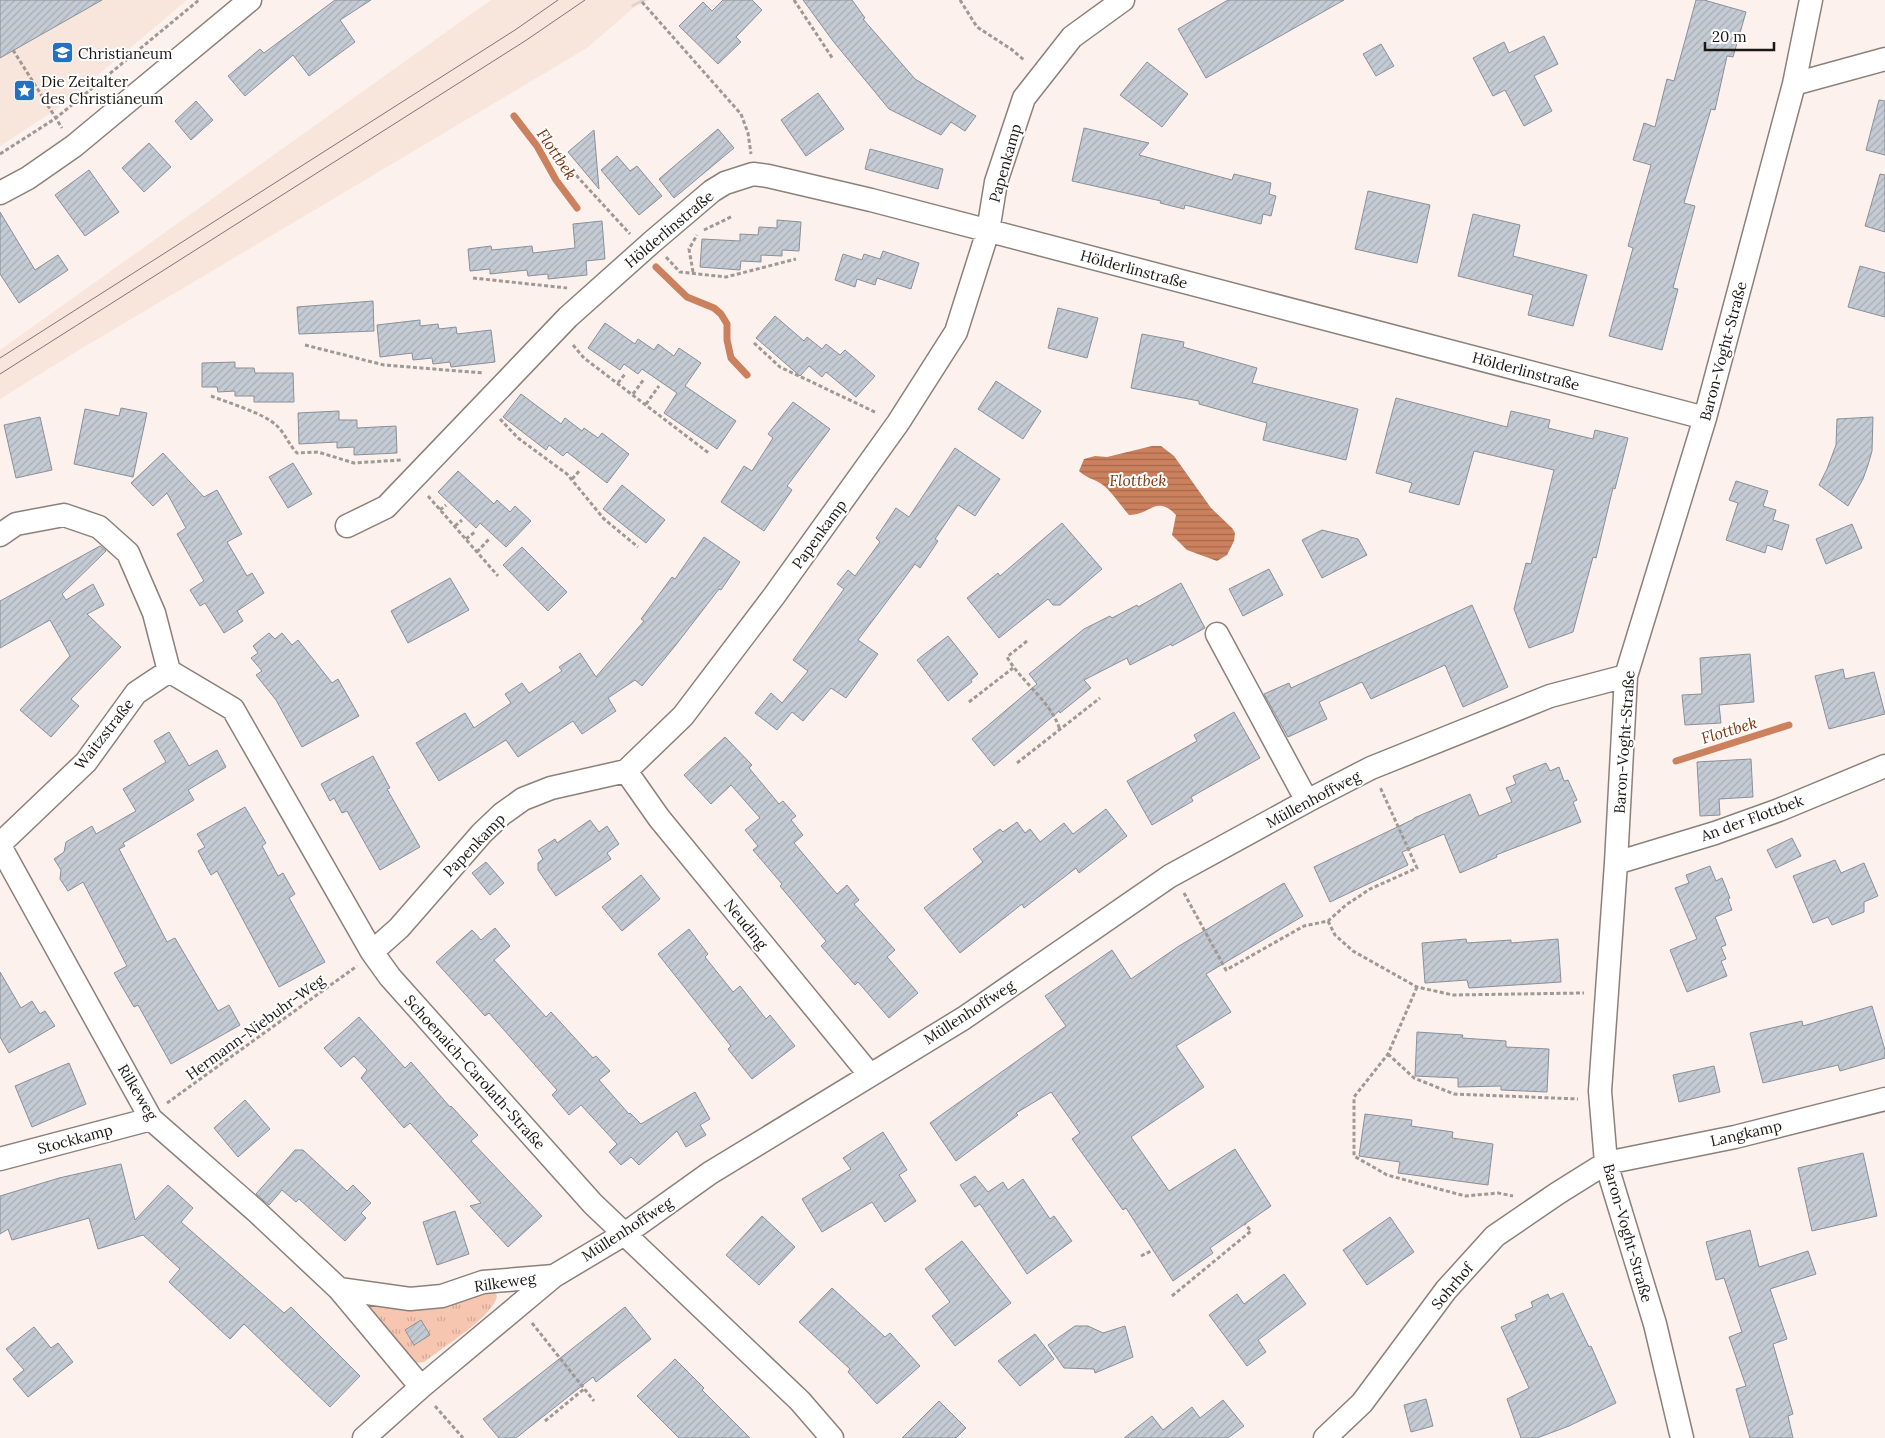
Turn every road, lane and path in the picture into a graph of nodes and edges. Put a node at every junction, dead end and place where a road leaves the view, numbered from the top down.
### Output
1 (199, 0) edge
2 (250, 0) edge
3 (794, 0) edge
4 (960, 0) edge
5 (1124, 0) edge
6 (1811, 0) edge
7 (642, 2) dead end
8 (13, 50) dead end
9 (833, 59) dead end
10 (1885, 59) edge
11 (1042, 75) junction
12 (1794, 84) junction
13 (56, 118) junction
14 (748, 133) dead end
15 (74, 146) junction
16 (0, 154) edge
17 (563, 161) dead end
18 (0, 193) edge
19 (733, 216) dead end
20 (988, 231) junction
21 (648, 246) junction
22 (796, 259) dead end
23 (693, 272) junction
24 (472, 278) dead end
25 (597, 291) junction
26 (558, 328) junction
27 (754, 344) dead end
28 (305, 345) dead end
29 (625, 374) dead end
30 (512, 375) junction
31 (644, 379) dead end
32 (618, 383) junction
33 (658, 386) dead end
34 (633, 394) junction
35 (211, 396) dead end
36 (488, 400) junction
37 (646, 404) junction
38 (1705, 418) junction
39 (898, 423) junction
40 (710, 454) dead end
41 (433, 458) junction
42 (580, 470) dead end
43 (413, 478) junction
44 (572, 480) junction
45 (446, 505) dead end
46 (440, 510) junction
47 (462, 520) dead end
48 (347, 526) dead end
49 (455, 526) junction
50 (475, 532) dead end
51 (0, 535) edge
52 (466, 539) junction
53 (489, 539) dead end
54 (638, 547) dead end
55 (477, 552) junction
56 (498, 576) dead end
57 (1217, 634) dead end
58 (1027, 641) dead end
59 (1013, 668) junction
60 (169, 671) junction
61 (1626, 676) junction
62 (1100, 698) dead end
63 (969, 702) dead end
64 (1060, 730) junction
65 (1017, 763) dead end
66 (1885, 766) edge
67 (1371, 768) junction
68 (626, 771) junction
69 (1307, 801) junction
70 (0, 845) edge
71 (1616, 863) junction
72 (1174, 874) junction
73 (1328, 921) junction
74 (372, 952) junction
75 (1417, 987) junction
76 (1607, 993) junction
77 (1388, 1054) junction
78 (870, 1075) junction
79 (1601, 1100) junction
80 (1885, 1100) edge
81 (151, 1119) junction
82 (0, 1160) edge
83 (1606, 1163) junction
84 (1533, 1210) junction
85 (1245, 1224) dead end
86 (626, 1233) junction
87 (1153, 1250) dead end
88 (1142, 1256) dead end
89 (554, 1276) junction
90 (339, 1289) junction
91 (1172, 1296) dead end
92 (518, 1305) junction
93 (421, 1387) junction
94 (584, 1389) junction
95 (594, 1401) dead end
96 (545, 1421) dead end
97 (364, 1438) edge
98 (463, 1438) edge
99 (832, 1438) edge
100 (1325, 1438) edge
101 (1682, 1438) edge

1 - 13 path
2 - 15 street
3 - 9 path
4 - 11 path
5 - 11 street, Papenkamp
6 - 12 street, Baron-Voght-Straße
7 - 14 path
8 - 13 path
10 - 12 street
11 - 20 street, Papenkamp
12 - 38 street, Baron-Voght-Straße
13 - 15 path
13 - 16 path
15 - 18 street
17 - 21 path
19 - 23 path
20 - 21 street, Hölderlinstraße
20 - 38 street, Hölderlinstraße
20 - 39 street, Papenkamp
21 - 23 path
21 - 25 street, Hölderlinstraße
22 - 23 path
24 - 25 path
25 - 26 street, Hölderlinstraße
26 - 30 street, Hölderlinstraße
26 - 32 path
27 - 39 path
28 - 30 path
29 - 32 path
30 - 36 street, Hölderlinstraße
31 - 34 path
32 - 34 path
33 - 37 path
34 - 37 path
35 - 41 path
36 - 41 street, Hölderlinstraße
36 - 44 path
37 - 40 path
38 - 61 street, Baron-Voght-Straße
39 - 68 street, Papenkamp
41 - 43 street, Hölderlinstraße
42 - 44 path
43 - 46 path
43 - 48 street, Hölderlinstraße
44 - 54 path
45 - 46 path
46 - 49 path
47 - 49 path
49 - 52 path
50 - 52 path
51 - 60 street
52 - 55 path
53 - 55 path
55 - 56 path
57 - 69 street
58 - 59 path
59 - 63 path
59 - 64 path
60 - 70 street, Waitzstraße
60 - 74 street, Schoenaich-Carolath-Straße
61 - 67 street, Müllenhoffweg
61 - 71 street, Baron-Voght-Straße
62 - 64 path
64 - 65 path
66 - 71 street, An der Flottbek
67 - 69 street, Müllenhoffweg
67 - 73 path
68 - 74 street, Papenkamp
68 - 78 street, Neuding
69 - 72 street, Müllenhoffweg
70 - 81 street, Rilkeweg
71 - 76 street, Baron-Voght-Straße
72 - 73 path
72 - 78 street, Müllenhoffweg
73 - 75 path
74 - 81 path, Hermann-Niebuhr-Weg
74 - 86 street, Schoenaich-Carolath-Straße
75 - 76 path
75 - 77 path
76 - 79 street, Baron-Voght-Straße
77 - 79 path
77 - 84 path
78 - 86 street, Müllenhoffweg
79 - 83 street, Baron-Voght-Straße
80 - 83 street, Langkamp
81 - 82 street, Stockkamp
81 - 90 street, Rilkeweg
83 - 84 street, Sohrhof
83 - 101 street, Baron-Voght-Straße
84 - 100 street, Sohrhof
85 - 91 path
86 - 89 street, Müllenhoffweg
86 - 99 street, Schoenaich-Carolath-Straße
87 - 88 path
89 - 90 street, Rilkeweg
89 - 92 street, Müllenhoffweg
90 - 93 street, Rilkeweg
92 - 93 street, Müllenhoffweg
92 - 94 path
93 - 97 street, Müllenhoffweg
93 - 98 path
94 - 95 path
94 - 96 path

